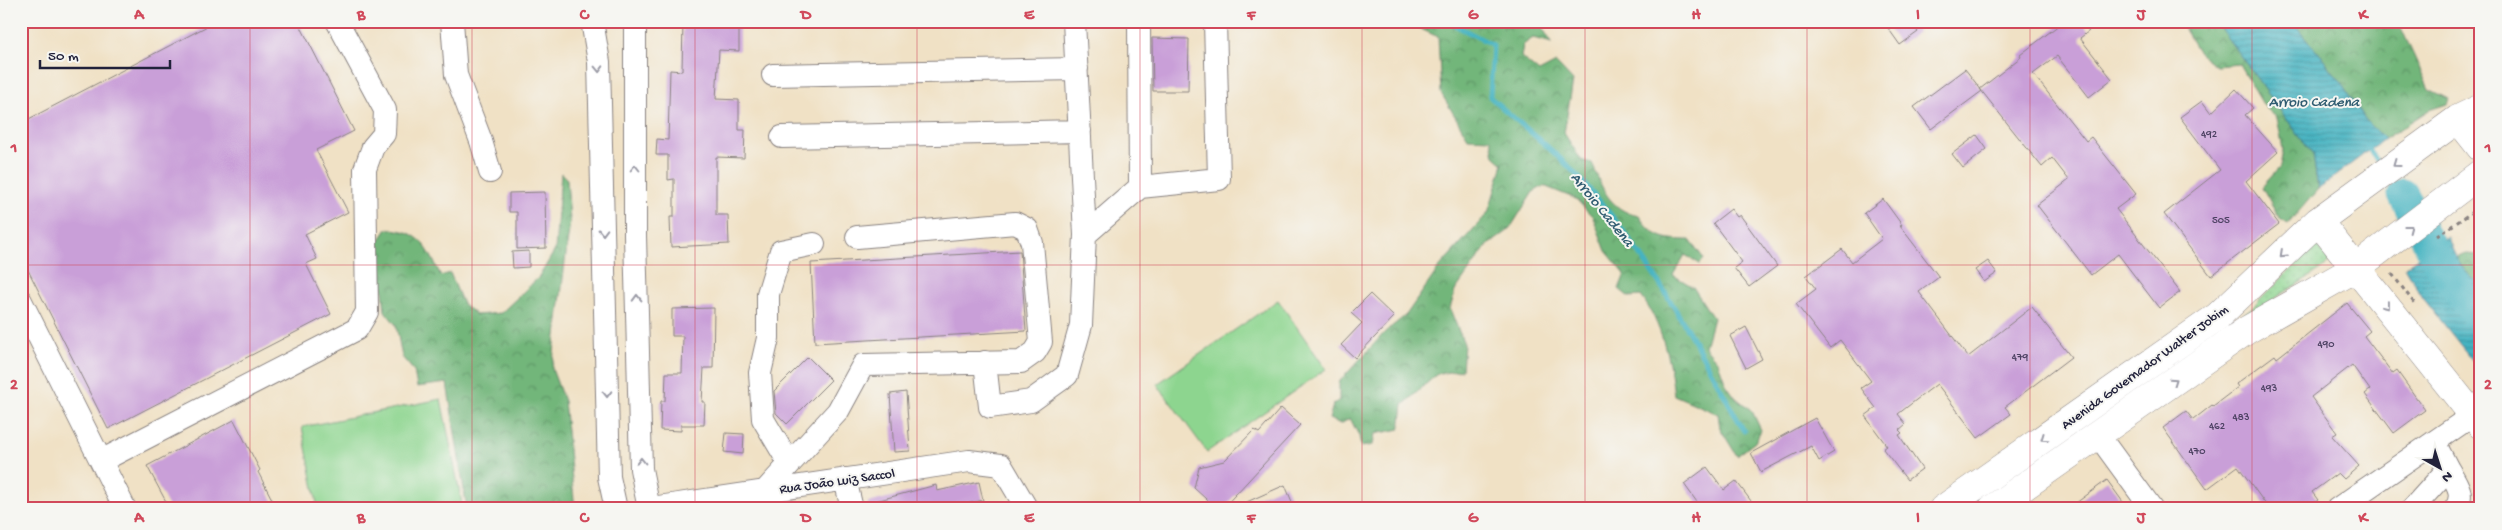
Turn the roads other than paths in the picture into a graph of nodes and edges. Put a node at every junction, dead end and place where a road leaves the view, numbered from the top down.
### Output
1 (337, 21) edge
2 (452, 21) edge
3 (592, 21) edge
4 (634, 21) edge
5 (1074, 21) edge
6 (1139, 21) edge
7 (1215, 21) edge
8 (1077, 69) junction
9 (773, 75) dead end
10 (2470, 114) edge
11 (1080, 131) junction
12 (782, 137) dead end
13 (2481, 148) edge
14 (490, 172) dead end
15 (2474, 178) edge
16 (1140, 187) junction
17 (2327, 214) junction
18 (1085, 235) junction
19 (858, 238) dead end
20 (814, 244) dead end
21 (2363, 262) junction
22 (21, 301) edge
23 (985, 362) junction
24 (2471, 422) edge
25 (2098, 435) junction
26 (2434, 442) junction
27 (101, 461) junction
28 (789, 464) junction
29 (2448, 469) junction
30 (846, 479) junction
31 (764, 491) junction
32 (2458, 507) edge
33 (125, 509) edge
34 (616, 509) edge
35 (648, 509) edge
36 (852, 509) edge
37 (1027, 509) edge
38 (1943, 509) edge
39 (1992, 509) edge
40 (2152, 509) edge
41 (2337, 509) edge
42 (2412, 509) edge

1 - 27 street
2 - 14 street
3 -> 34 street
35 -> 4 street
5 - 8 street
6 - 16 street
7 - 16 street
8 - 9 street
8 - 11 street
10 - 13 main road
10 -> 17 main road, Avenida Governador Walter Jobim
11 - 12 street
11 - 18 street
21 -> 15 main road, Avenida Governador Walter Jobim
16 - 18 street
17 - 21 main road
17 -> 38 main road, Avenida Governador Walter Jobim
18 - 23 street
19 - 23 street
20 - 28 street
21 -> 24 main road
25 -> 21 main road, Avenida Governador Walter Jobim
22 - 27 street
23 - 28 street
24 - 26 street
25 - 39 main road, Avenida Governador Walter Jobim
25 - 40 street
26 - 29 street
26 - 41 street
27 - 33 street
28 - 31 street
29 - 32 street
29 - 42 street
30 - 31 street, Rua João Luiz Saccol
30 - 36 street
30 - 37 street, Rua João Luiz Saccol
31 - 35 street, Rua João Luiz Saccol

